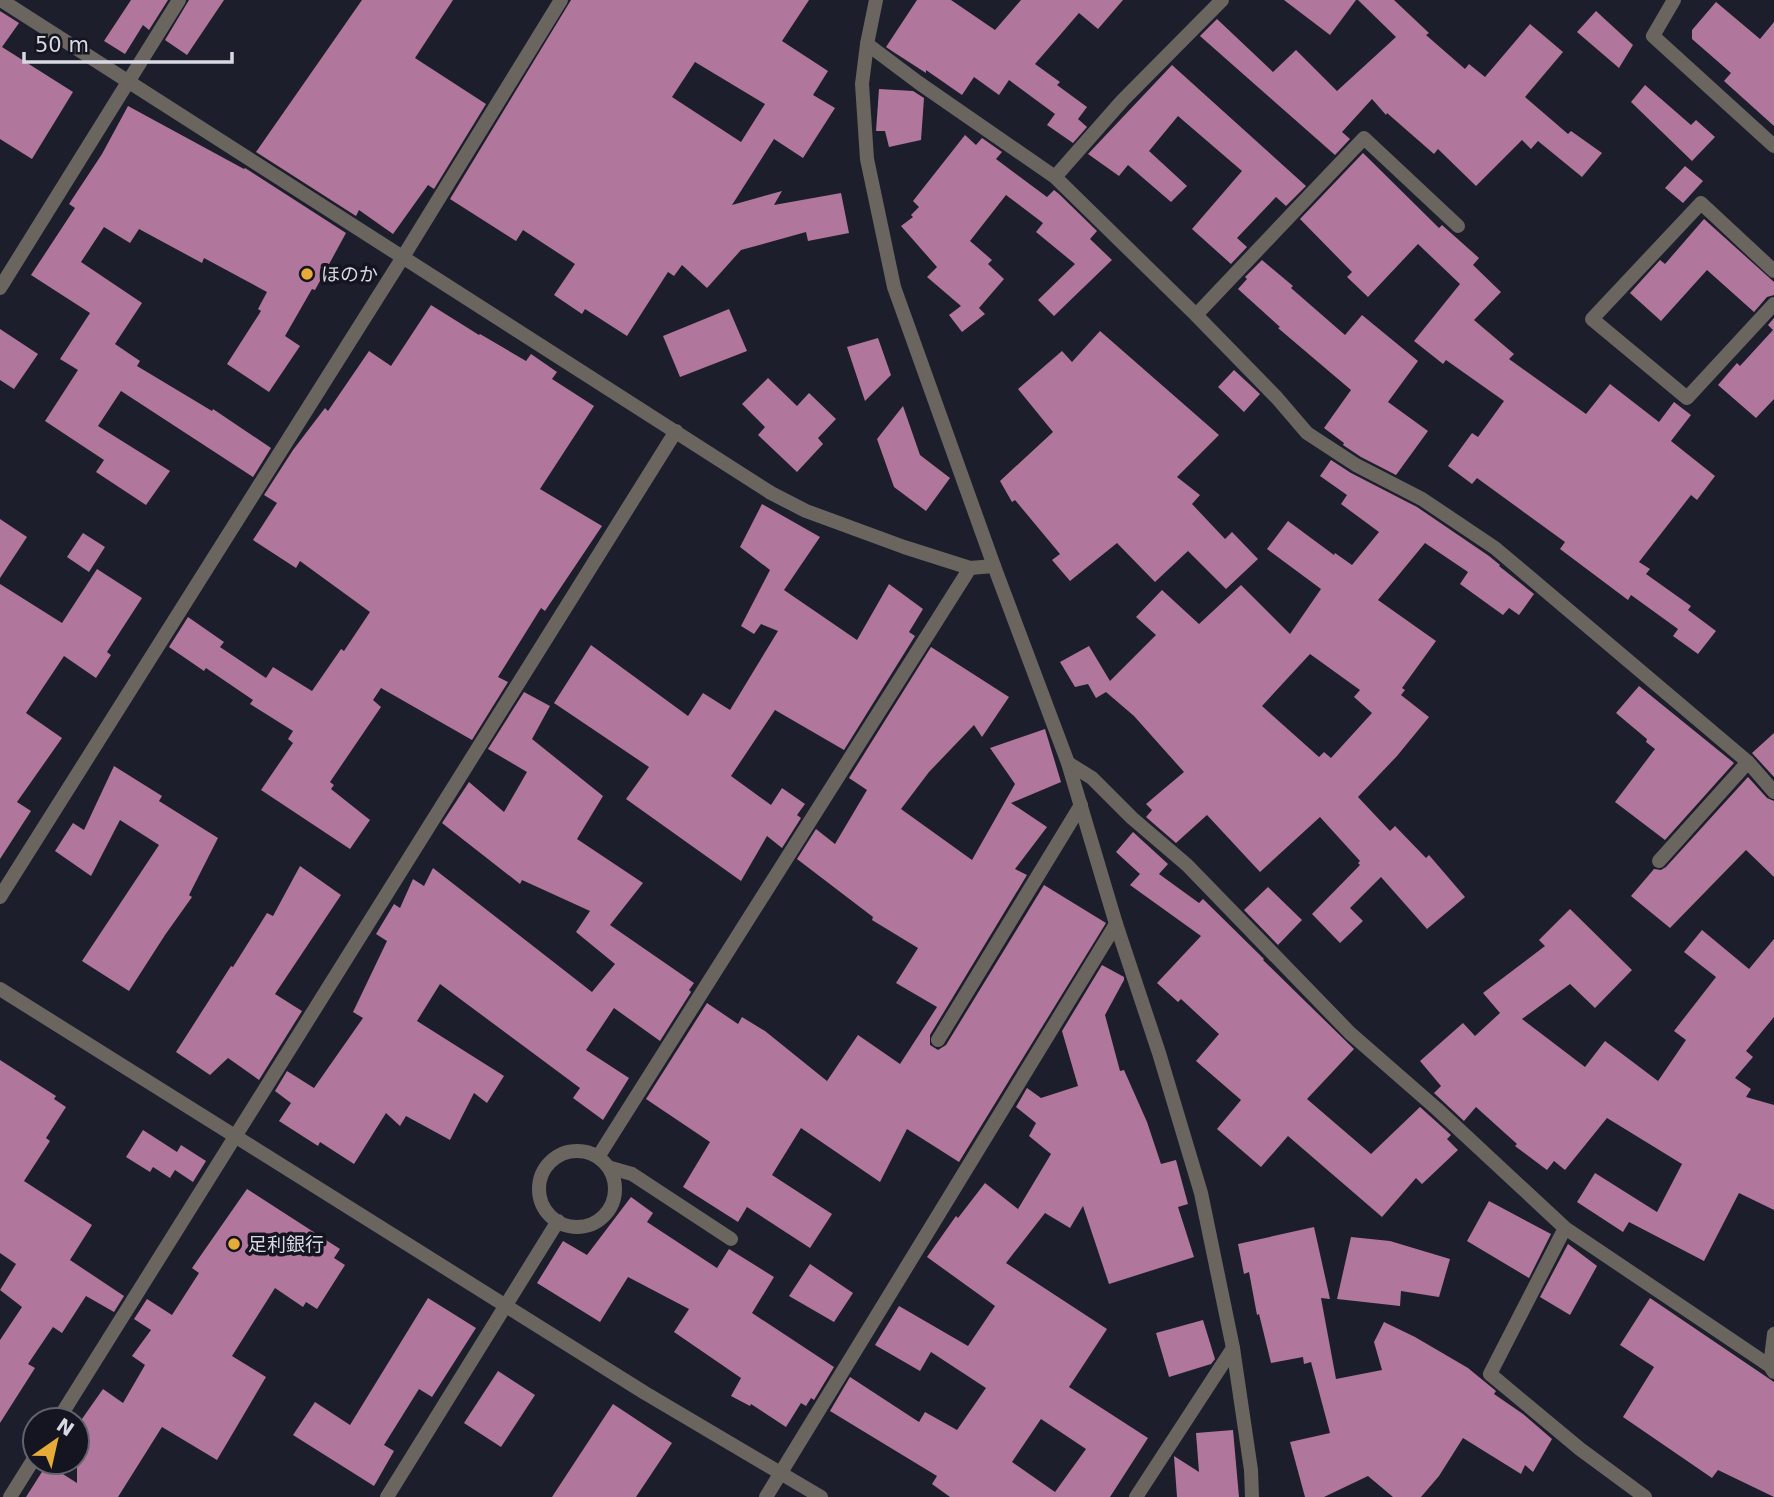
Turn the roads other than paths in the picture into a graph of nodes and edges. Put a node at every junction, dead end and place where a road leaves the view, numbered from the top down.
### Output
1 (1, 0) edge
2 (179, 0) edge
3 (561, 0) edge
4 (876, 0) edge
5 (1222, 0) edge
6 (1674, 0) edge
7 (867, 44) junction
8 (129, 81) junction
9 (1774, 146) edge
10 (1055, 177) junction
11 (1458, 226) dead end
12 (403, 257) junction
13 (1774, 271) edge
14 (0, 288) edge
15 (1774, 303) edge
16 (1196, 315) junction
17 (676, 431) junction
18 (994, 566) junction
19 (970, 568) junction
20 (1748, 762) junction
21 (1068, 763) junction
22 (1774, 792) edge
23 (1081, 805) junction
24 (1659, 861) dead end
25 (0, 897) edge
26 (1116, 924) junction
27 (0, 989) edge
28 (938, 1040) dead end
29 (234, 1136) junction
30 (598, 1157) junction
31 (611, 1168) junction
32 (558, 1221) junction
33 (1565, 1228) junction
34 (731, 1239) dead end
35 (505, 1306) junction
36 (1774, 1334) edge
37 (1233, 1348) junction
38 (1772, 1369) edge
39 (67, 1406) edge
40 (780, 1474) junction
41 (23, 1476) edge
42 (10, 1497) edge
43 (387, 1497) edge
44 (766, 1497) edge
45 (821, 1497) edge
46 (1136, 1497) edge
47 (1252, 1497) edge
48 (1645, 1497) edge

1 - 8 street
2 - 8 street
3 - 12 street
4 - 7 street
5 - 10 street
6 - 9 street
7 - 10 street
7 - 18 street
8 - 12 street
8 - 14 street
10 - 16 street
11 - 16 street
12 - 17 street
12 - 25 street
13 - 15 street
16 - 20 street
17 - 19 street
17 - 29 street
18 - 19 street
18 - 21 street
19 - 30 street
20 - 22 street
20 - 24 street
21 - 23 street
21 - 33 street
23 - 26 street
23 - 28 street
26 - 37 street
26 - 40 street
27 - 29 street
29 - 35 street
29 - 39 street
30 - 31 street
30 - 32 street
31 - 32 street
31 - 34 street
32 - 35 street
33 - 38 street
33 - 48 street
35 - 40 street
35 - 43 street
36 - 38 street
37 - 46 street
37 - 47 street
40 - 44 street
40 - 45 street
41 - 42 street

